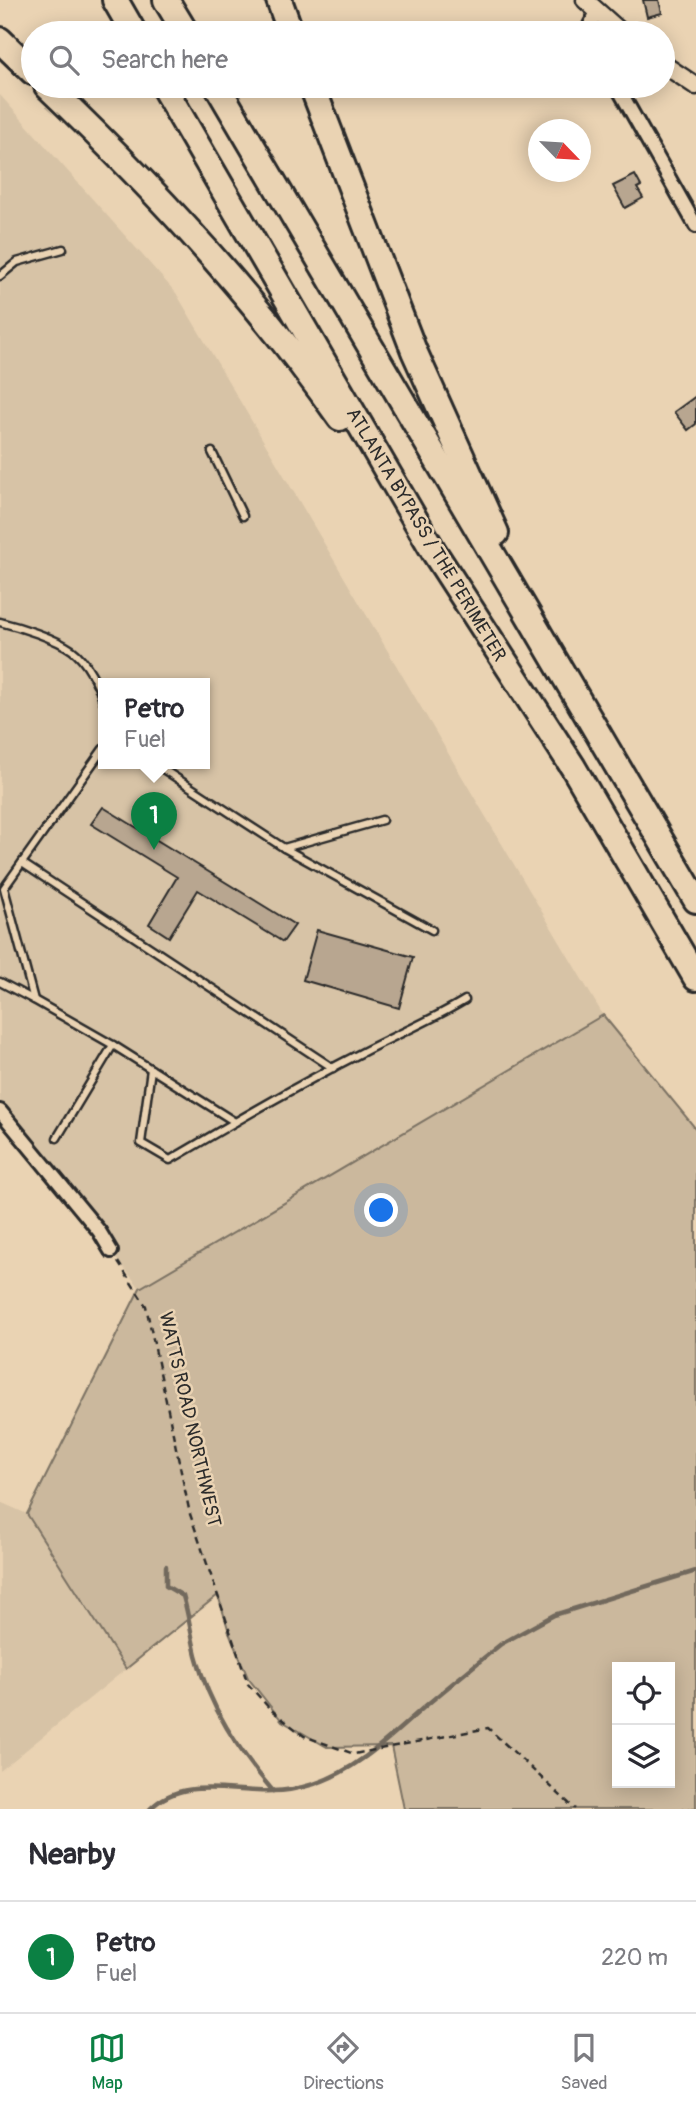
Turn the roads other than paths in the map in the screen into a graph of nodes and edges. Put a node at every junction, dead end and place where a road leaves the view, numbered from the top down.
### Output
1 (115, 0) edge
2 (166, 0) edge
3 (279, 0) edge
4 (585, 0) edge
5 (597, 12) junction
6 (127, 21) edge
7 (179, 21) edge
8 (287, 21) edge
9 (592, 21) edge
10 (608, 21) edge
11 (0, 40) edge
12 (21, 60) edge
13 (675, 72) edge
14 (696, 86) edge
15 (60, 98) edge
16 (170, 98) edge
17 (223, 98) edge
18 (317, 98) edge
19 (624, 98) edge
20 (696, 226) edge
21 (63, 249) dead end
22 (0, 276) edge
23 (212, 452) dead end
24 (243, 516) dead end
25 (434, 552) junction
26 (0, 622) edge
27 (550, 652) junction
28 (98, 684) edge
29 (98, 756) edge
30 (163, 769) edge
31 (382, 820) dead end
32 (285, 848) junction
33 (22, 863) junction
34 (696, 900) edge
35 (432, 930) dead end
36 (696, 978) edge
37 (0, 982) edge
38 (34, 1000) junction
39 (466, 1000) dead end
40 (113, 1045) junction
41 (333, 1068) junction
42 (151, 1069) junction
43 (0, 1111) edge
44 (235, 1122) junction
45 (57, 1138) dead end
46 (111, 1251) road end

1 - 6 highway
2 - 7 highway
3 - 8 highway
4 - 5 street
5 - 9 street
5 - 10 street
11 - 12 highway
13 - 14 street
15 - 25 highway
16 - 25 highway, ATLANTA BYPASS / THE PERIMETER
17 - 27 highway
18 - 27 highway
19 - 20 street
21 - 22 lane
23 - 24 lane
25 - 36 highway, ATLANTA BYPASS / THE PERIMETER
26 - 28 lane
27 - 34 highway
29 - 33 lane
30 - 32 lane
31 - 32 lane
32 - 35 lane
33 - 38 lane
33 - 41 lane
37 - 38 lane
38 - 40 lane
39 - 41 lane
40 - 42 lane
40 - 45 lane
41 - 44 lane
42 - 44 lane
42 - 44 lane
43 - 46 street

